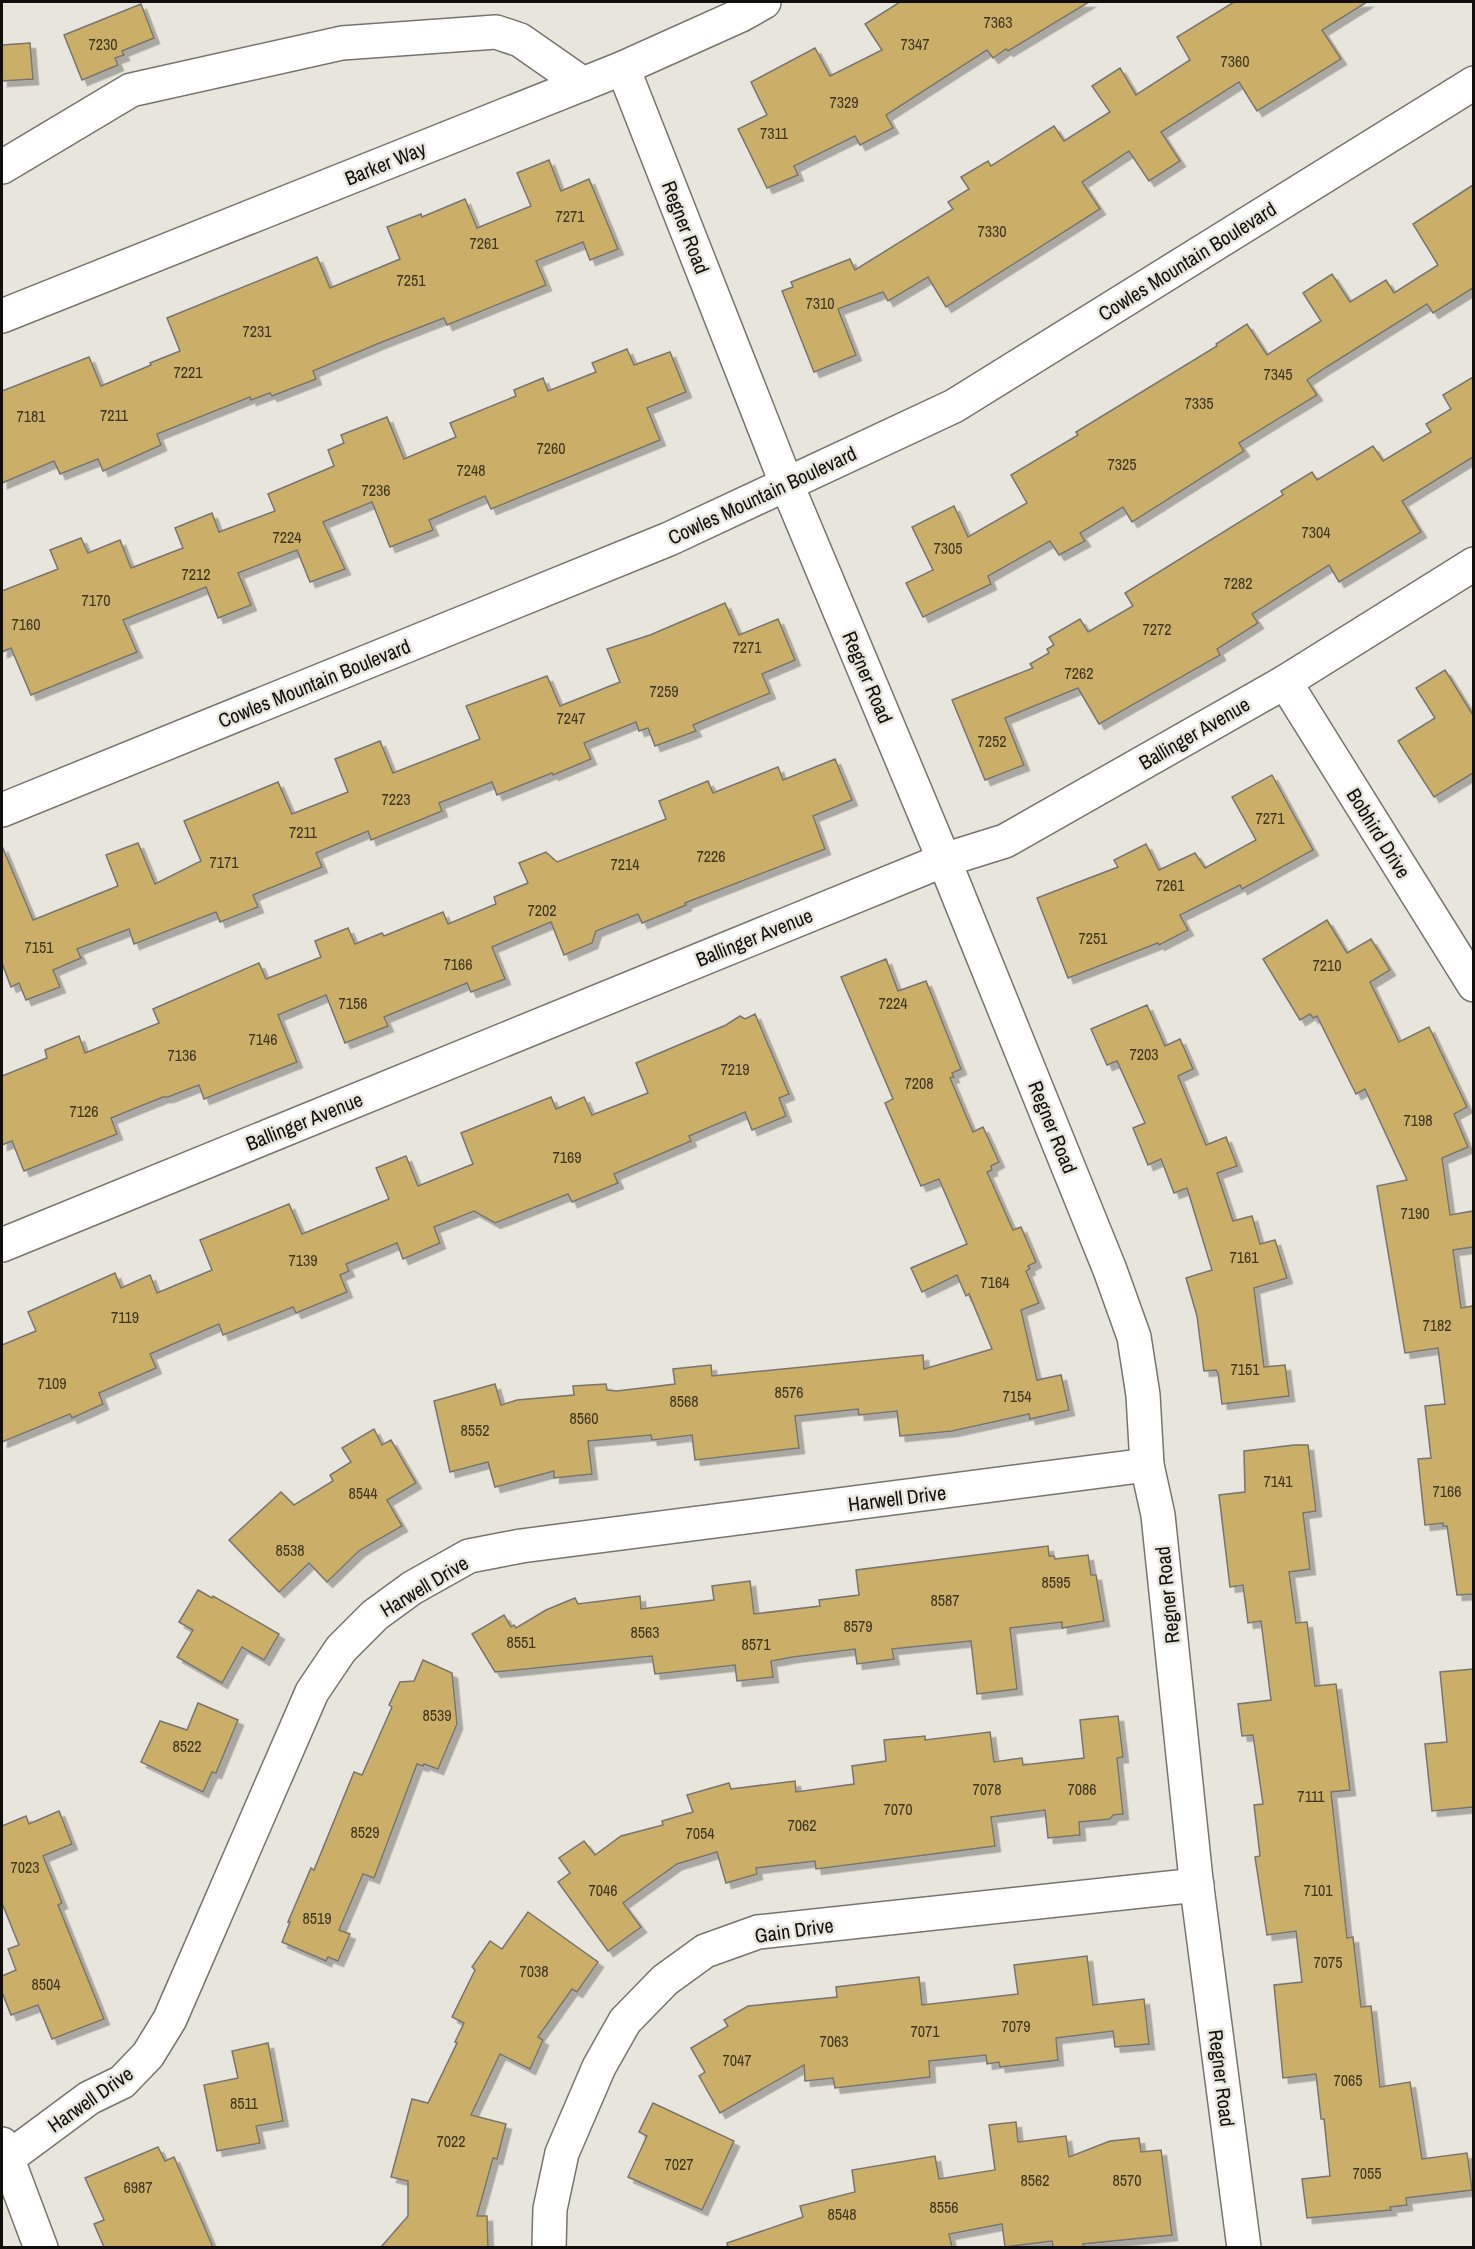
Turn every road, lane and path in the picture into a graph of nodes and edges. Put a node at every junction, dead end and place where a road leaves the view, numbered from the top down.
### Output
1 (764, 2) edge
2 (623, 68) junction
3 (1473, 83) edge
4 (583, 84) junction
5 (2, 167) edge
6 (2, 316) edge
7 (787, 485) junction
8 (1473, 564) edge
9 (1285, 682) junction
10 (2, 810) edge
11 (944, 860) junction
12 (1473, 985) edge
13 (2, 1245) edge
14 (1147, 1465) junction
15 (1197, 1885) junction
16 (4, 2154) edge
17 (41, 2247) edge
18 (549, 2247) edge
19 (1244, 2247) edge

1 - 2 street, Barker Way
2 - 4 street, Barker Way
2 - 7 street, Regner Road
3 - 7 street, Cowles Mountain Boulevard
4 - 5 street
4 - 6 street, Barker Way
7 - 10 street, Cowles Mountain Boulevard
7 - 11 street, Regner Road
8 - 9 street, Ballinger Avenue
9 - 11 street, Ballinger Avenue
9 - 12 street, Bobhird Drive
11 - 13 street, Ballinger Avenue
11 - 14 street, Regner Road
14 - 15 street, Regner Road
14 - 16 street, Harwell Drive
15 - 18 street, Gain Drive
15 - 19 street, Regner Road
16 - 17 street

